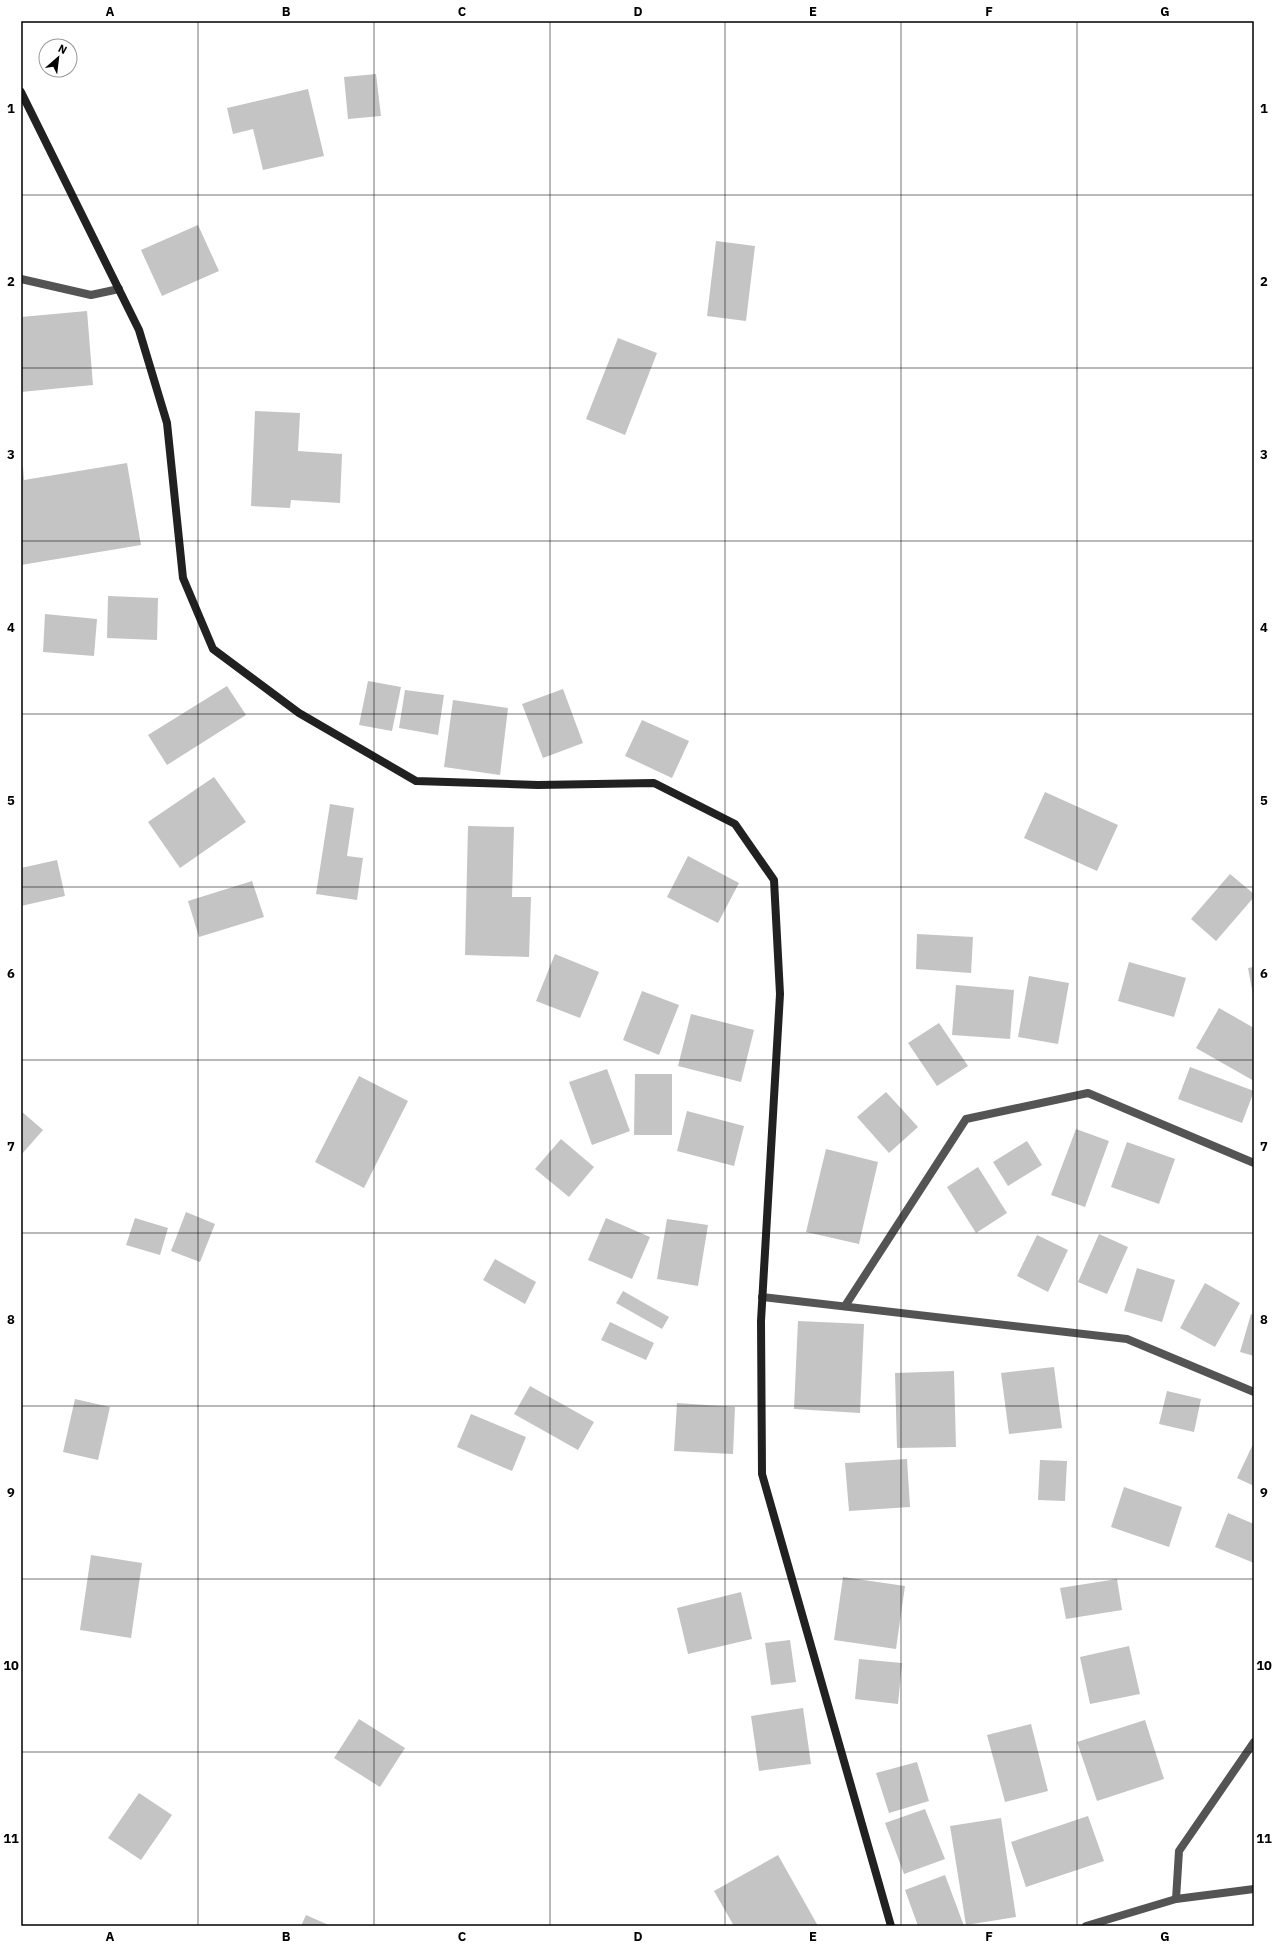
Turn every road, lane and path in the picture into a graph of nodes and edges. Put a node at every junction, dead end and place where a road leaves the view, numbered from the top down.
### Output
1 (21, 92) edge
2 (21, 279) edge
3 (119, 289) junction
4 (1254, 1163) edge
5 (762, 1297) junction
6 (845, 1306) junction
7 (1254, 1392) edge
8 (1254, 1742) edge
9 (1254, 1889) edge
10 (1176, 1899) junction
11 (891, 1926) edge
12 (1086, 1926) edge

1 - 3 street
2 - 3 street
3 - 5 street
4 - 6 street
5 - 6 street
5 - 11 street
6 - 7 street
8 - 10 street
9 - 10 street
10 - 12 street

